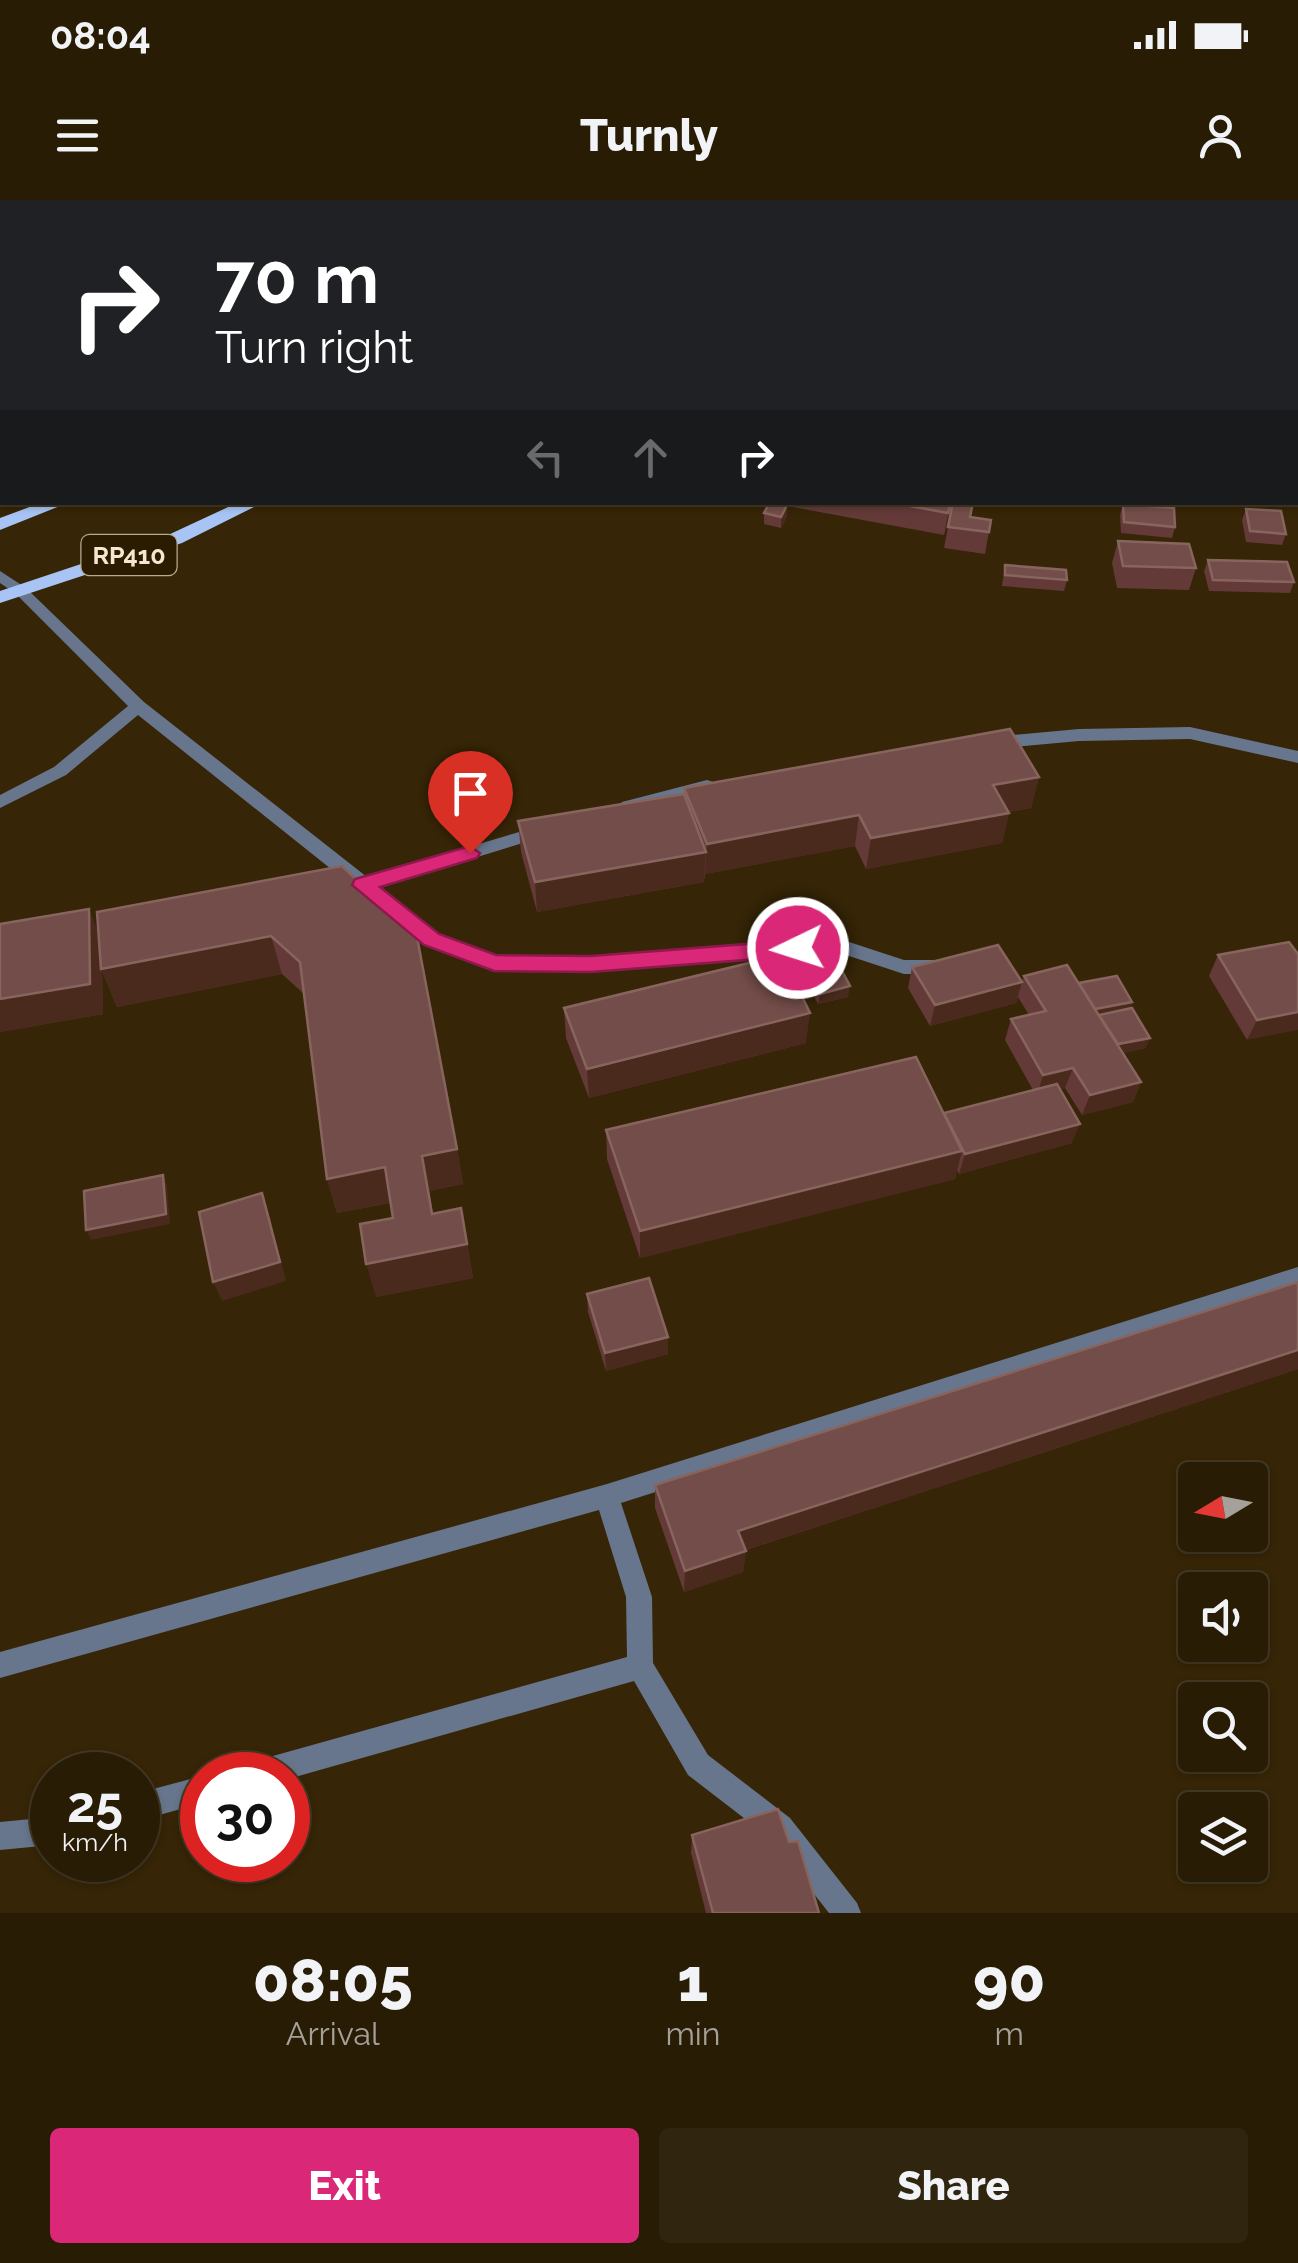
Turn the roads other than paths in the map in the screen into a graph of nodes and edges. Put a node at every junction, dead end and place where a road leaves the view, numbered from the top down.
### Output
1 (53, 505) edge
2 (249, 505) edge
3 (0, 524) edge
4 (0, 576) edge
5 (21, 591) junction
6 (0, 597) edge
7 (138, 706) junction
8 (964, 745) edge
9 (1298, 757) edge
10 (721, 784) edge
11 (0, 802) edge
12 (608, 812) edge
13 (570, 823) edge
14 (363, 885) junction
15 (963, 965) edge
16 (1298, 1277) edge
17 (608, 1496) junction
18 (0, 1665) edge
19 (640, 1666) junction
20 (310, 1760) edge
21 (30, 1833) edge
22 (0, 1836) edge
23 (847, 1913) edge

1 - 3 main road, RP410
2 - 5 main road, RP410
4 - 5 street
5 - 6 main road, RP410
5 - 7 street
7 - 11 street
7 - 14 street
8 - 9 street
10 - 12 street
13 - 14 street
14 - 15 street
16 - 17 street
17 - 18 street
17 - 19 street
19 - 20 street
19 - 23 street
21 - 22 street

